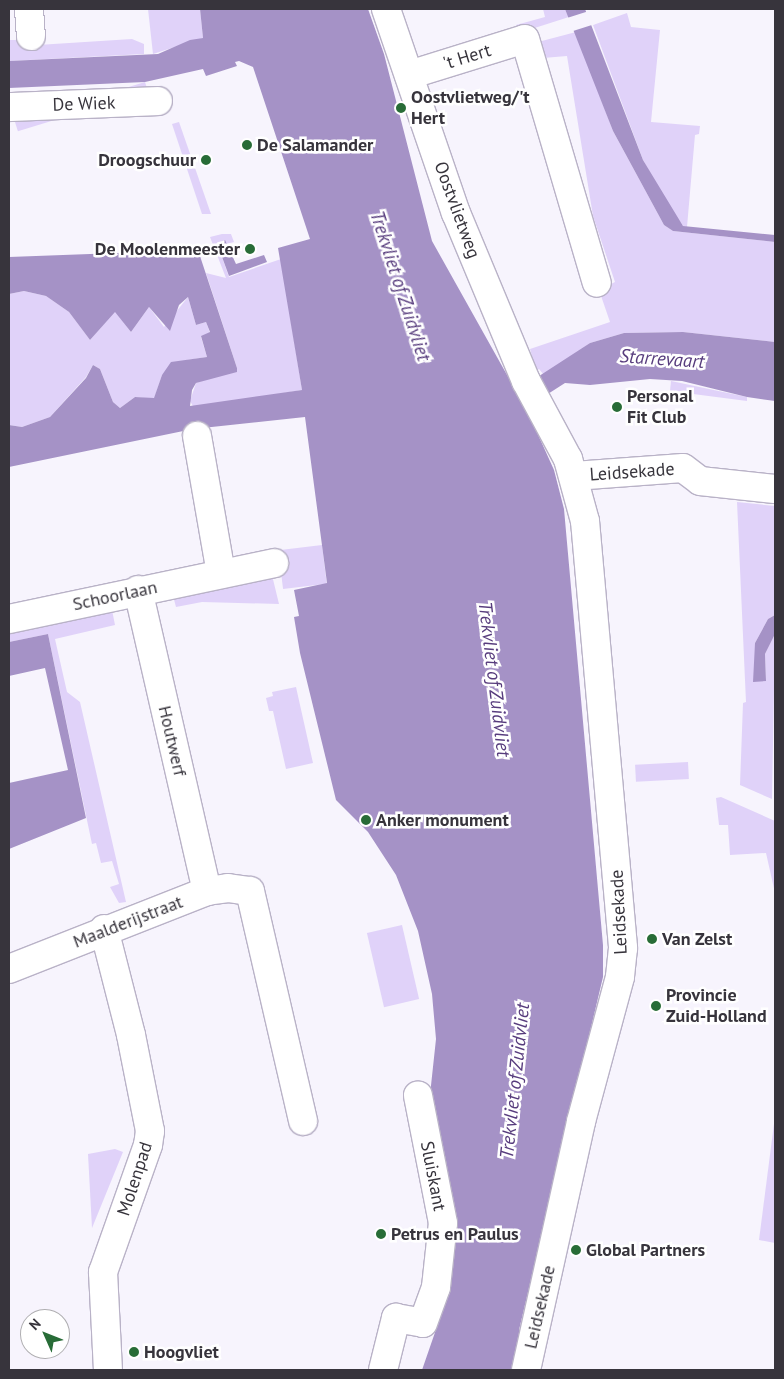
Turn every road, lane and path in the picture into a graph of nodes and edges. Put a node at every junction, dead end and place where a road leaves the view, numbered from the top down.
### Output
1 (29, 9) edge
2 (386, 9) edge
3 (31, 36) dead end
4 (409, 75) junction
5 (158, 101) dead end
6 (9, 107) edge
7 (597, 283) dead end
8 (542, 405) joint
9 (198, 436) dead end
10 (574, 476) junction
11 (775, 489) edge
12 (274, 563) dead end
13 (220, 574) junction
14 (138, 590) junction
15 (9, 619) edge
16 (207, 891) junction
17 (104, 929) junction
18 (9, 969) edge
19 (418, 1096) dead end
20 (303, 1121) dead end
21 (108, 1370) edge
22 (383, 1370) edge
23 (526, 1370) edge

1 - 3 street
2 - 4 street, Oostvlietweg
4 - 7 street, 't Hert
4 - 8 street, Oostvlietweg
5 - 6 street, De Wiek
8 - 10 street, Leidsekade
9 - 13 street
10 - 11 street, Leidsekade
10 - 23 street, Leidsekade
12 - 13 street, Schoorlaan
13 - 14 street, Schoorlaan
14 - 15 street, Schoorlaan
14 - 16 street, Houtwerf
16 - 17 street, Maalderijstraat
16 - 20 street, Maalderijstraat
17 - 18 street, Maalderijstraat
17 - 21 street, Molenpad
19 - 22 street, Sluiskant

